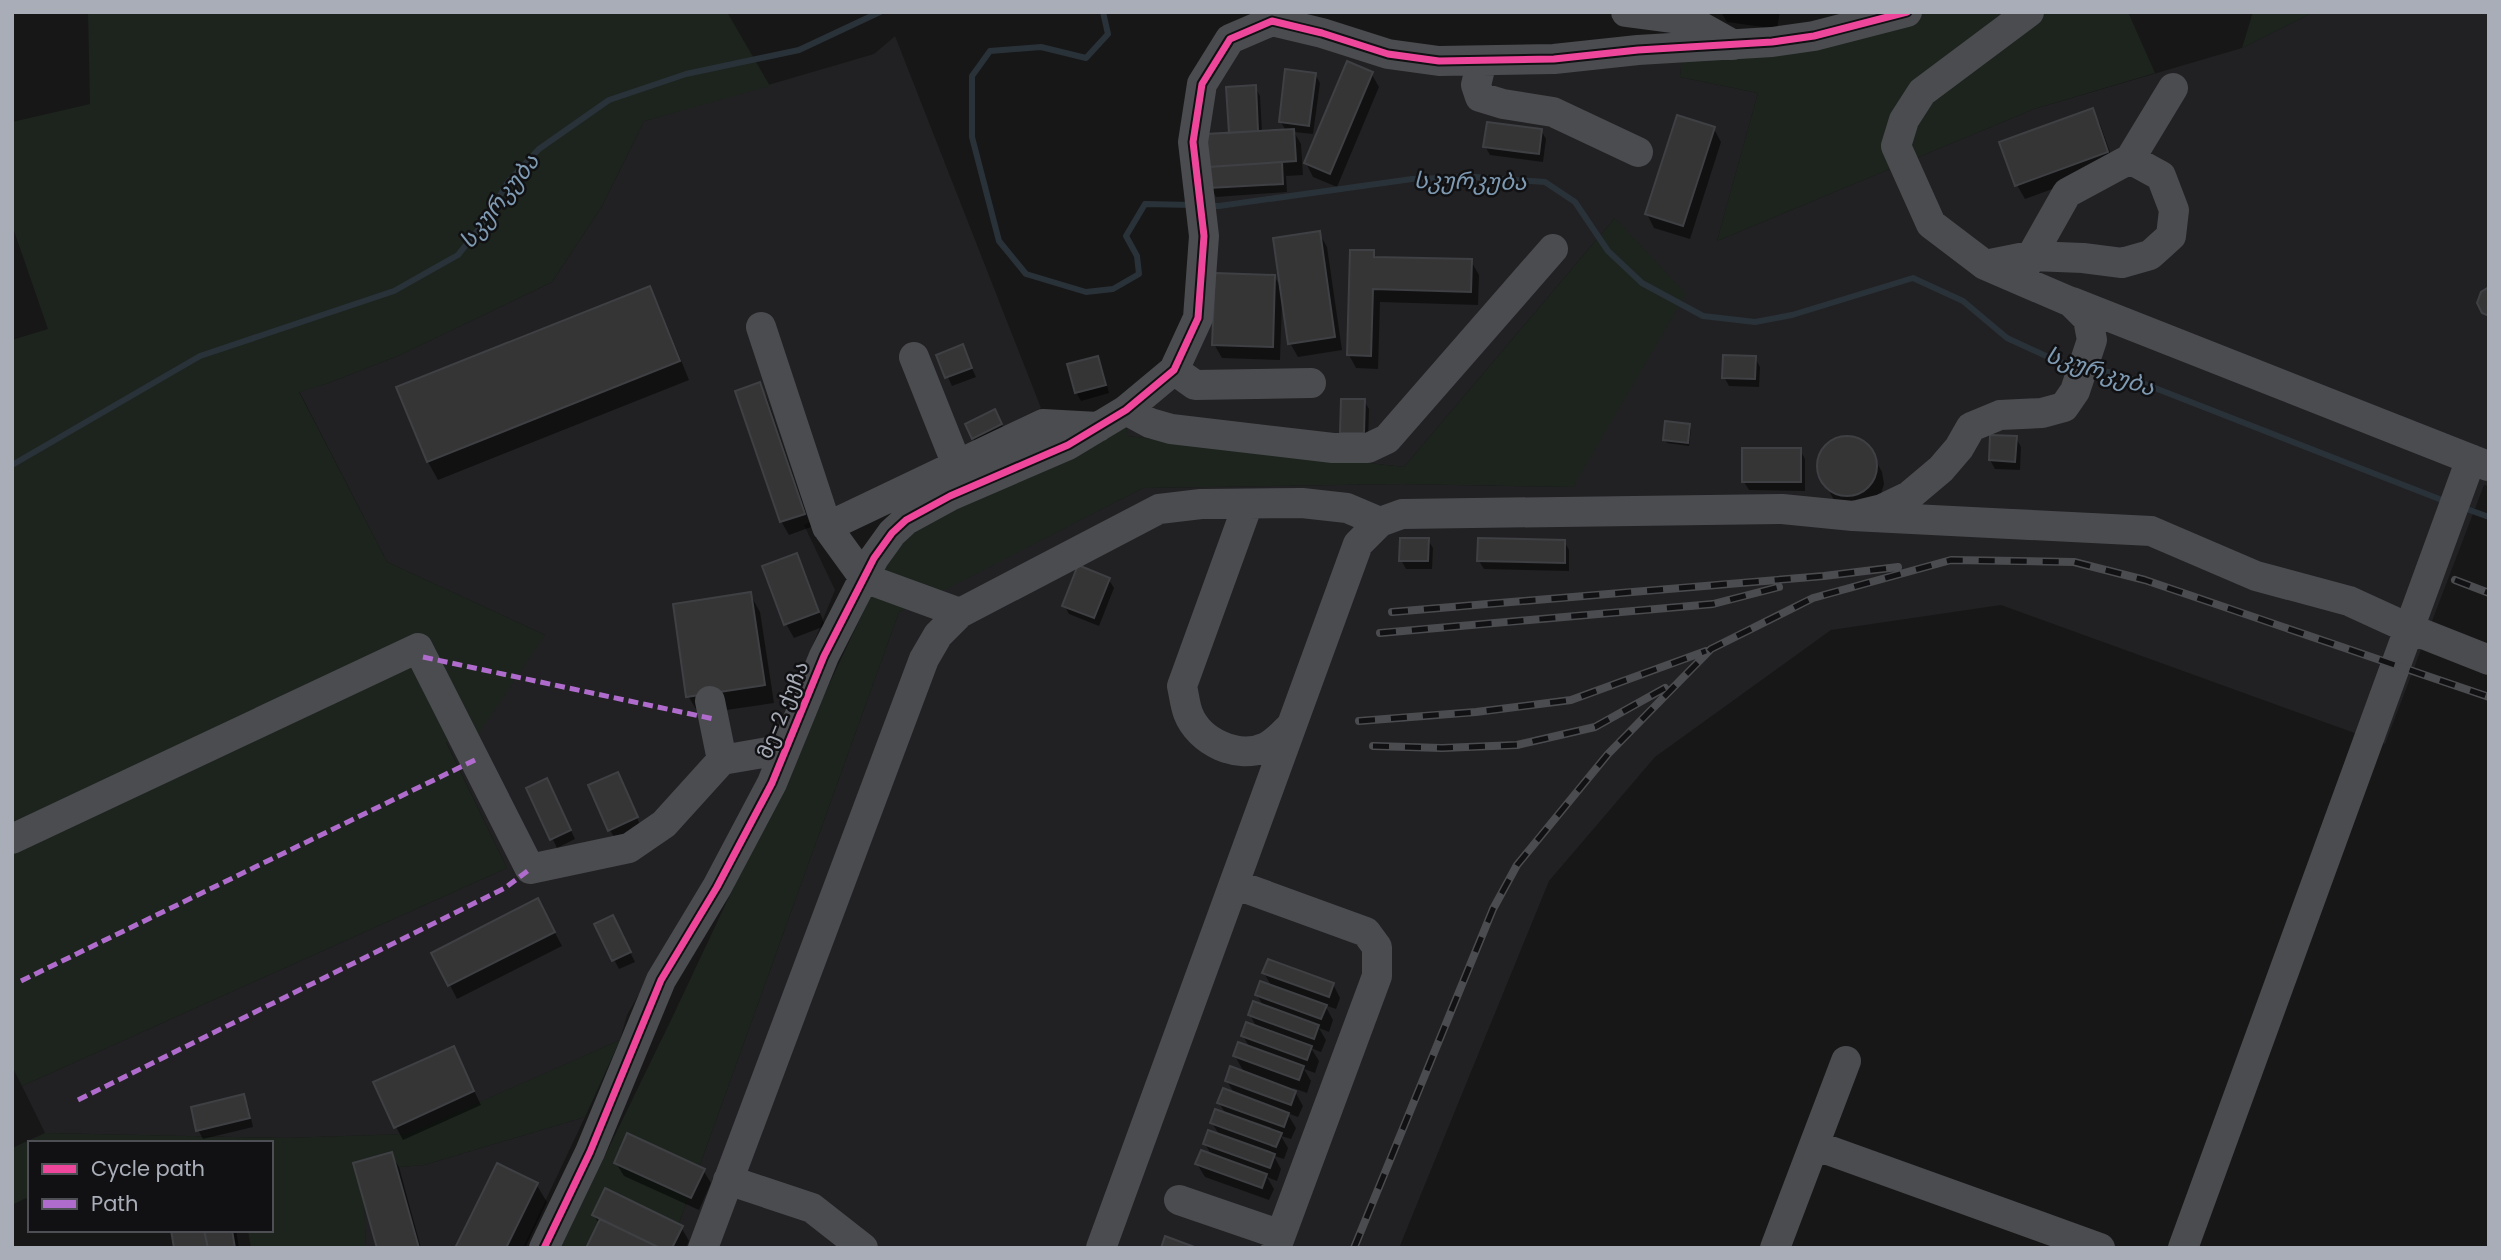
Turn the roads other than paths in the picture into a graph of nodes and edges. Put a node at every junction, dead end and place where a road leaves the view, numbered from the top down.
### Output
1 (1626, 12) edge
2 (1907, 12) edge
3 (2029, 12) edge
4 (1319, 23) edge
5 (1734, 45) junction
6 (1482, 61) junction
7 (2173, 88) dead end
8 (1638, 152) dead end
9 (2130, 159) junction
10 (1552, 248) dead end
11 (2024, 268) junction
12 (2071, 302) junction
13 (761, 327) dead end
14 (914, 357) dead end
15 (1174, 370) junction
16 (1311, 383) dead end
17 (1126, 410) junction
18 (1098, 427) junction
19 (957, 465) junction
20 (2475, 468) edge
21 (950, 496) junction
22 (1248, 503) junction
23 (1853, 516) junction
24 (1380, 522) junction
25 (827, 527) junction
26 (864, 578) junction
27 (960, 613) junction
28 (2408, 628) junction
29 (2489, 660) edge
30 (710, 701) dead end
31 (1291, 726) junction
32 (785, 750) junction
33 (722, 760) junction
34 (12, 839) edge
35 (1234, 884) junction
36 (1846, 1061) dead end
37 (1814, 1145) junction
38 (728, 1180) junction
39 (1179, 1200) dead end
40 (1279, 1241) edge
41 (544, 1248) edge
42 (703, 1248) edge
43 (863, 1248) edge
44 (1101, 1248) edge
45 (1775, 1248) edge
46 (2100, 1248) edge
47 (2183, 1248) edge

1 - 5 street
2 - 5 street
3 - 11 street
4 - 6 street
4 - 15 street, მე-2 ქუჩა
5 - 6 street
6 - 8 street
7 - 9 street
9 - 11 street
9 - 11 street
10 - 17 street
11 - 12 street
12 - 20 street
12 - 23 street
13 - 25 street
14 - 19 street
15 - 16 street
15 - 17 street, მე-2 ქუჩა
17 - 18 street, მე-2 ქუჩა
18 - 19 street
18 - 21 street, მე-2 ქუჩა
19 - 21 street
19 - 25 street
20 - 28 street
21 - 26 street, მე-2 ქუჩა
22 - 24 street
22 - 27 street
22 - 31 street
23 - 24 street
23 - 28 street
24 - 31 street
25 - 26 street
26 - 27 street
26 - 32 street, მე-2 ქუჩა
27 - 38 street
28 - 29 street
28 - 47 street
30 - 33 street
31 - 35 street
32 - 33 street
32 - 41 street, მე-2 ქუჩა
33 - 34 street
35 - 40 street
35 - 44 street
36 - 37 street
37 - 45 street
37 - 46 street
38 - 42 street
38 - 43 street
39 - 40 street

